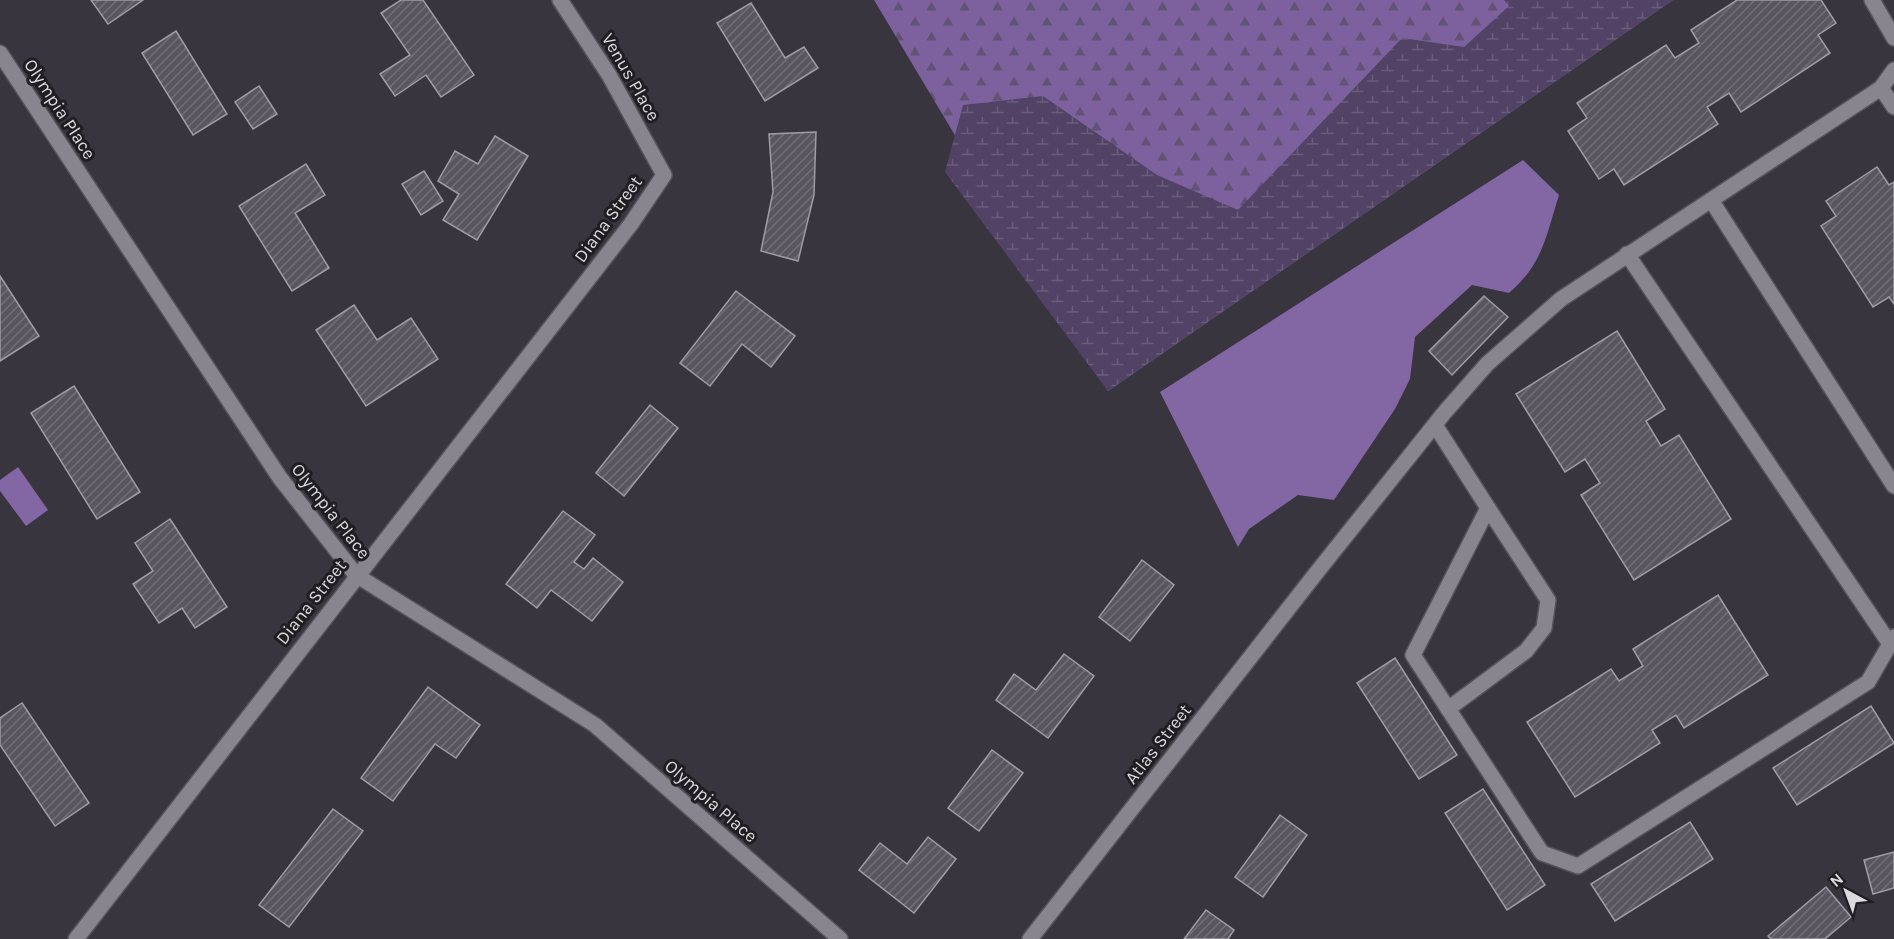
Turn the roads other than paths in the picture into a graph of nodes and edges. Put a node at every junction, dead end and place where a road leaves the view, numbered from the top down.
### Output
1 (560, 0) edge
2 (1872, 0) edge
3 (1894, 38) edge
4 (0, 53) edge
5 (1894, 70) edge
6 (1881, 88) junction
7 (1894, 107) edge
8 (664, 175) joint
9 (1711, 200) junction
10 (1627, 254) junction
11 (1435, 424) junction
12 (1894, 486) edge
13 (1488, 508) junction
14 (356, 575) junction
15 (1892, 641) edge
16 (1448, 709) junction
17 (76, 939) edge
18 (840, 939) edge
19 (1030, 939) edge

1 - 8 street, Venus Place
2 - 3 street
4 - 14 street, Olympia Place
5 - 6 street
6 - 7 street
6 - 9 street, Atlas Street
8 - 14 street, Diana Street
9 - 10 street, Atlas Street
9 - 12 street
10 - 11 street, Atlas Street
10 - 15 street
11 - 13 street
11 - 19 street, Atlas Street
13 - 16 street
13 - 16 street
14 - 17 street, Diana Street
14 - 18 street, Olympia Place
15 - 16 street

